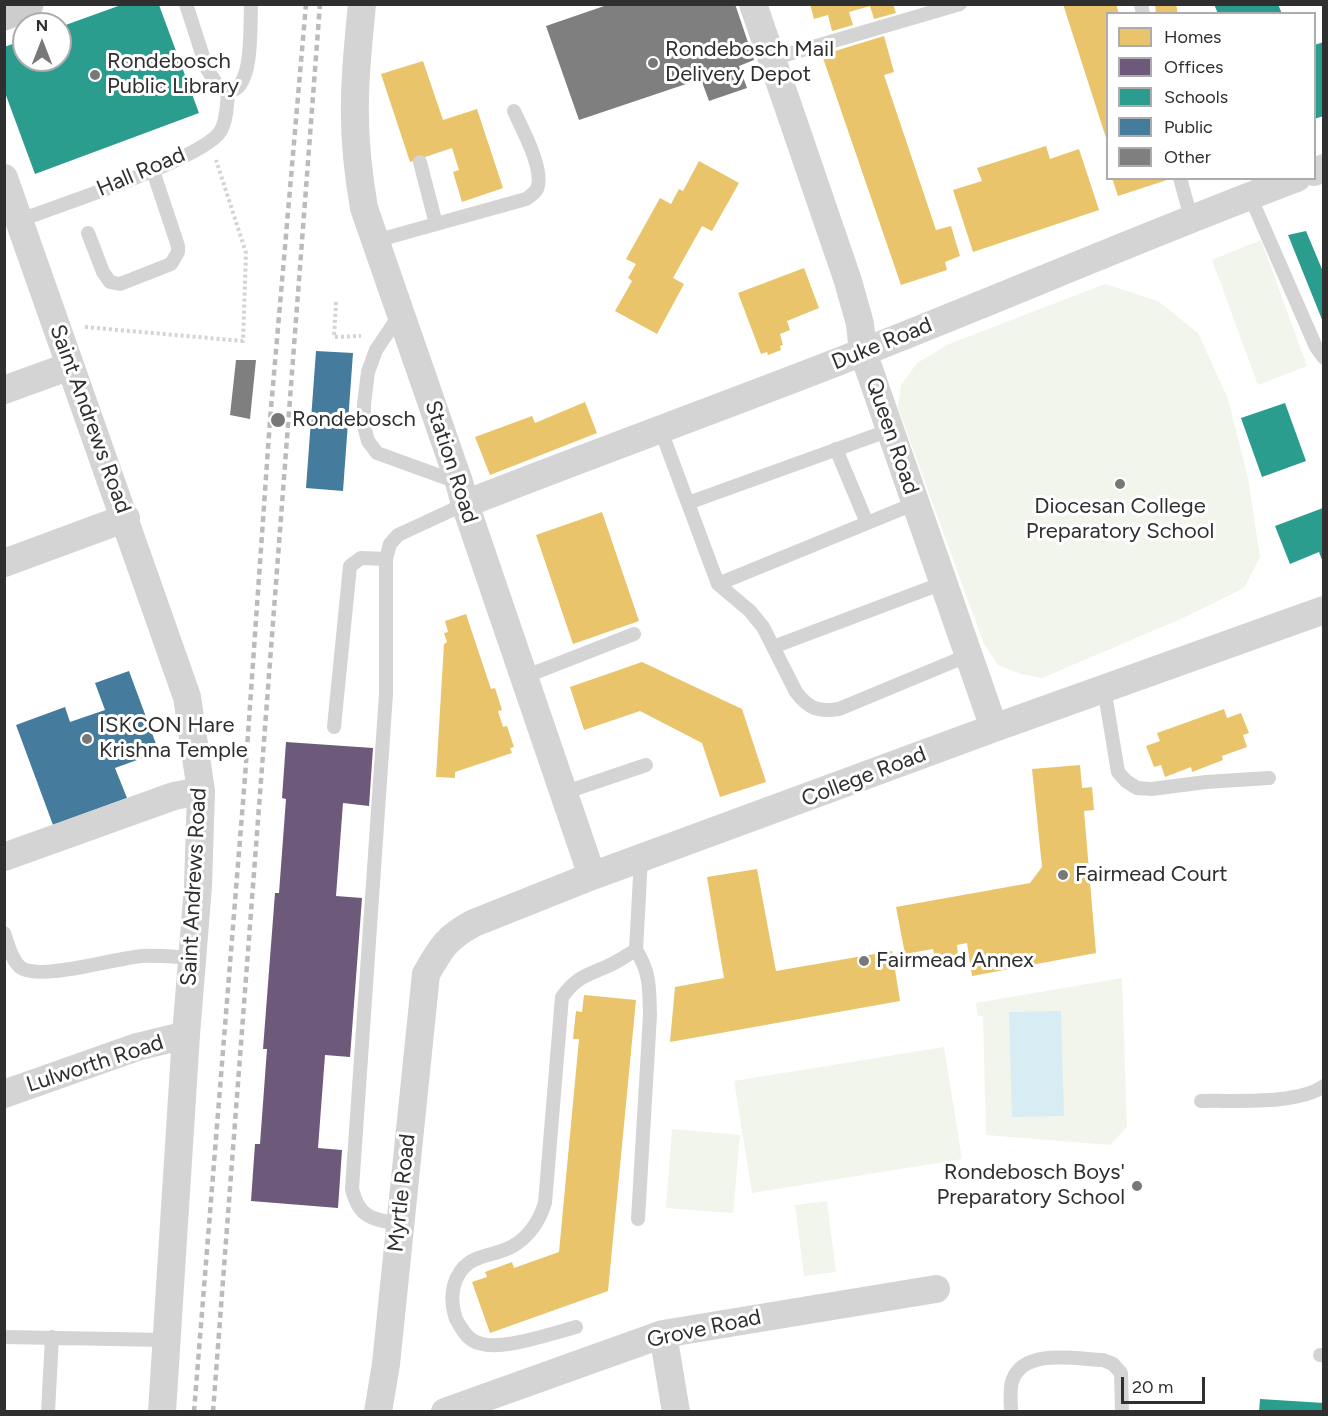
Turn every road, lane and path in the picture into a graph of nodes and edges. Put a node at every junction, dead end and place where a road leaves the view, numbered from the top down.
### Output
1 (27, 4) edge
2 (186, 4) edge
3 (251, 4) edge
4 (362, 4) edge
5 (753, 4) edge
6 (960, 4) edge
7 (4, 14) edge
8 (772, 59) junction
9 (228, 92) junction
10 (514, 111) dead end
11 (210, 142) junction
12 (420, 162) dead end
13 (153, 171) junction
14 (4, 178) edge
15 (1181, 180) edge
16 (1292, 180) edge
17 (1250, 196) junction
18 (1191, 218) junction
19 (20, 220) junction
20 (436, 224) junction
21 (88, 233) dead end
22 (377, 246) junction
23 (336, 302) dead end
24 (393, 324) junction
25 (56, 325) junction
26 (863, 352) junction
27 (1323, 358) edge
28 (70, 366) junction
29 (4, 390) edge
30 (660, 428) junction
31 (890, 430) junction
32 (836, 449) junction
33 (462, 493) junction
34 (688, 503) junction
35 (916, 503) junction
36 (126, 518) junction
37 (867, 523) junction
38 (386, 559) junction
39 (4, 563) edge
40 (943, 583) junction
41 (718, 584) junction
42 (1323, 609) edge
43 (634, 634) dead end
44 (773, 647) junction
45 (969, 655) junction
46 (524, 677) junction
47 (1104, 688) junction
48 (334, 727) dead end
49 (994, 728) junction
50 (646, 765) dead end
51 (1269, 778) dead end
52 (201, 791) junction
53 (563, 793) junction
54 (4, 857) edge
55 (641, 858) junction
56 (592, 876) junction
57 (4, 933) edge
58 (636, 951) junction
59 (193, 958) junction
60 (426, 974) joint
61 (186, 1035) junction
62 (1323, 1086) edge
63 (4, 1095) edge
64 (1201, 1101) dead end
65 (638, 1219) dead end
66 (399, 1224) junction
67 (936, 1289) dead end
68 (576, 1327) dead end
69 (663, 1334) junction
70 (4, 1337) edge
71 (52, 1337) junction
72 (167, 1340) junction
73 (48, 1412) edge
74 (162, 1412) edge
75 (378, 1412) edge
76 (445, 1412) edge
77 (676, 1412) edge
78 (1011, 1412) edge
79 (1122, 1412) edge

1 - 7 main road
2 - 9 lane
3 - 9 lane
4 - 22 street, Station Road
5 - 8 street, Queen Road
6 - 8 lane
8 - 26 street, Queen Road
9 - 11 lane, Hall Road
10 - 20 lane
11 - 13 lane, Hall Road
11 - 25 path
12 - 20 lane
13 - 19 lane, Hall Road
13 - 21 lane
14 - 19 street, Saint Andrews Road
15 - 18 lane
16 - 17 street, Duke Road
17 - 18 street, Duke Road
17 - 27 lane
18 - 26 street, Duke Road
19 - 25 street, Saint Andrews Road
20 - 22 lane
22 - 24 street, Station Road
23 - 24 path
24 - 33 street, Station Road
24 - 33 lane
25 - 28 street, Saint Andrews Road
26 - 30 street, Duke Road
26 - 31 street, Queen Road
28 - 29 street
28 - 36 street, Saint Andrews Road
30 - 33 street, Duke Road
30 - 34 lane
31 - 32 lane
31 - 35 street, Queen Road
32 - 34 lane
32 - 37 lane
33 - 38 lane
33 - 46 street, Station Road
34 - 41 lane
35 - 37 lane
35 - 40 street, Queen Road
36 - 39 street
36 - 52 street, Saint Andrews Road
37 - 41 lane
38 - 48 lane
38 - 66 lane
40 - 44 lane
40 - 45 street, Queen Road
41 - 44 lane
42 - 47 street, College Road
43 - 46 lane
44 - 45 lane
45 - 49 street, Queen Road
46 - 53 street, Station Road
47 - 49 street, College Road
47 - 51 lane
49 - 55 street, College Road
50 - 53 lane
52 - 54 street
52 - 59 street, Saint Andrews Road
53 - 56 street, Station Road
55 - 56 street, College Road
55 - 58 lane
56 - 60 street, College Road
57 - 59 lane
58 - 65 lane
58 - 68 lane
59 - 61 street, Saint Andrews Road
60 - 66 street, Myrtle Road
61 - 63 street, Lulworth Road
61 - 72 street, Saint Andrews Road
62 - 64 lane
66 - 75 street, Myrtle Road
67 - 69 street, Grove Road
69 - 76 street, Grove Road
69 - 77 street
70 - 71 lane
71 - 72 lane
71 - 73 lane
72 - 74 street, Saint Andrews Road
78 - 79 lane

